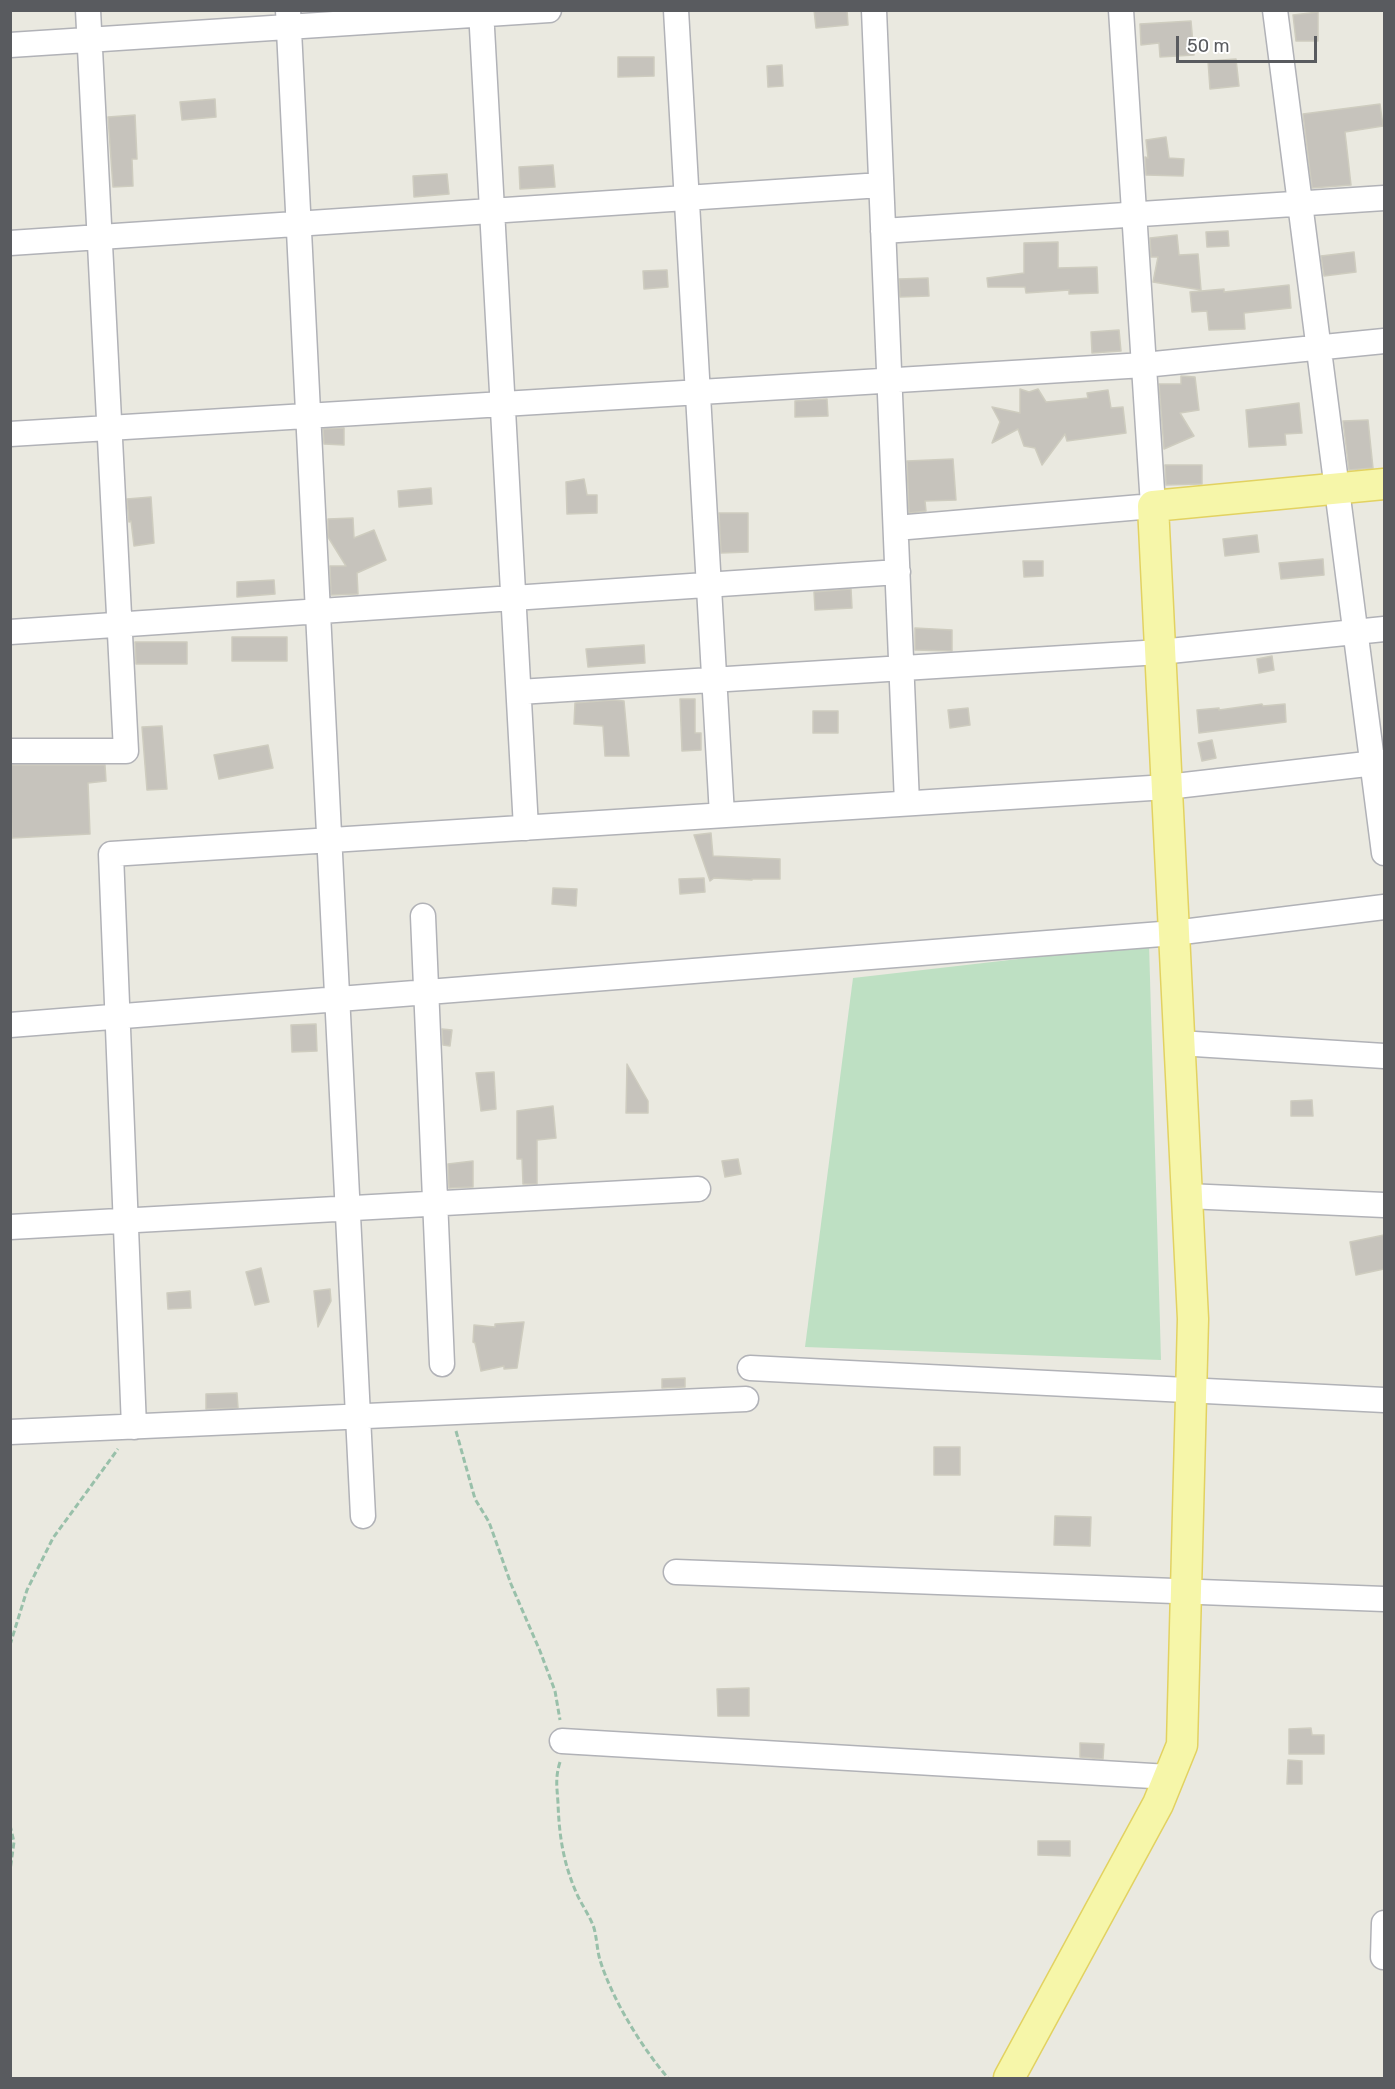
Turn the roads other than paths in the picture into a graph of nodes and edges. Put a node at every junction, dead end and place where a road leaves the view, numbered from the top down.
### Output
1 (88, 10) edge
2 (549, 10) edge
3 (675, 10) edge
4 (874, 10) edge
5 (1120, 10) edge
6 (1275, 10) edge
7 (481, 13) edge
8 (289, 19) edge
9 (89, 40) junction
10 (10, 45) edge
11 (881, 185) junction
12 (686, 198) junction
13 (1384, 198) edge
14 (1300, 204) junction
15 (492, 211) junction
16 (1134, 215) junction
17 (299, 224) junction
18 (883, 231) junction
19 (99, 237) junction
20 (10, 243) edge
21 (1384, 341) edge
22 (1319, 347) junction
23 (1144, 365) junction
24 (890, 381) junction
25 (698, 392) junction
26 (503, 404) junction
27 (309, 416) junction
28 (109, 428) junction
29 (10, 434) edge
30 (1384, 484) edge
31 (1337, 489) junction
32 (1153, 506) junction
33 (896, 528) junction
34 (898, 572) junction
35 (709, 584) junction
36 (514, 598) junction
37 (318, 611) junction
38 (119, 624) junction
39 (1384, 628) edge
40 (10, 632) edge
41 (1356, 632) junction
42 (1160, 652) junction
43 (902, 668) junction
44 (714, 680) junction
45 (519, 692) junction
46 (10, 752) edge
47 (1379, 763) edge
48 (1167, 787) junction
49 (907, 803) junction
50 (722, 815) junction
51 (526, 828) junction
52 (330, 840) junction
53 (1384, 853) edge
54 (1384, 907) edge
55 (423, 916) dead end
56 (1174, 933) junction
57 (426, 992) junction
58 (338, 999) junction
59 (118, 1016) junction
60 (10, 1025) edge
61 (1179, 1043) junction
62 (1384, 1056) edge
63 (698, 1189) dead end
64 (1187, 1196) junction
65 (435, 1204) junction
66 (1384, 1204) edge
67 (348, 1209) junction
68 (126, 1221) junction
69 (10, 1227) edge
70 (442, 1364) dead end
71 (750, 1368) dead end
72 (1191, 1390) junction
73 (746, 1399) dead end
74 (1384, 1400) edge
75 (358, 1417) junction
76 (134, 1427) junction
77 (10, 1432) edge
78 (363, 1515) dead end
79 (676, 1572) dead end
80 (1186, 1592) junction
81 (1384, 1599) edge
82 (562, 1741) dead end
83 (1169, 1777) junction
84 (1384, 1923) edge
85 (1384, 1957) edge
86 (1009, 2079) edge

1 - 9 street
2 - 7 street
3 - 12 street
4 - 11 street
5 - 16 street
6 - 14 street
7 - 8 street
7 - 15 street
8 - 9 street
8 - 17 street
9 - 10 street
9 - 19 street
11 - 12 street
11 - 18 street
12 - 15 street
12 - 25 street
13 - 14 street
14 - 16 street
14 - 22 street
15 - 17 street
15 - 26 street
16 - 18 street
16 - 23 street
17 - 19 street
17 - 27 street
18 - 24 street
19 - 20 street
19 - 28 street
21 - 22 street
22 - 23 street
22 - 31 street
23 - 24 street
23 - 32 street
24 - 25 street
24 - 33 street
25 - 26 street
25 - 35 street
26 - 27 street
26 - 36 street
27 - 28 street
27 - 37 street
28 - 29 street
28 - 38 street
30 - 31 main road
31 - 32 main road
31 - 41 street
32 - 33 street
32 - 42 main road
33 - 34 street
34 - 35 street
34 - 43 street
35 - 36 street
35 - 44 street
36 - 37 street
36 - 45 street
37 - 38 street
37 - 52 street
38 - 40 street
38 - 46 street
39 - 41 street
41 - 42 street
41 - 47 street
42 - 43 street
42 - 48 main road
43 - 44 street
43 - 49 street
44 - 45 street
44 - 50 street
45 - 51 street
47 - 48 street
47 - 53 street
48 - 49 street
48 - 56 main road
49 - 50 street
50 - 51 street
51 - 52 street
52 - 58 street
52 - 59 street
54 - 56 street
55 - 57 street
56 - 57 street
56 - 61 main road
57 - 58 street
57 - 65 street
58 - 59 street
58 - 67 street
59 - 60 street
59 - 68 street
61 - 62 street
61 - 64 main road
63 - 65 street
64 - 66 street
64 - 72 main road
65 - 67 street
65 - 70 street
67 - 68 street
67 - 75 street
68 - 69 street
68 - 76 street
71 - 72 street
72 - 74 street
72 - 80 main road
73 - 75 street
75 - 76 street
75 - 78 street
76 - 77 street
79 - 80 street
80 - 81 street
80 - 83 main road
82 - 83 street
83 - 86 main road
84 - 85 street

